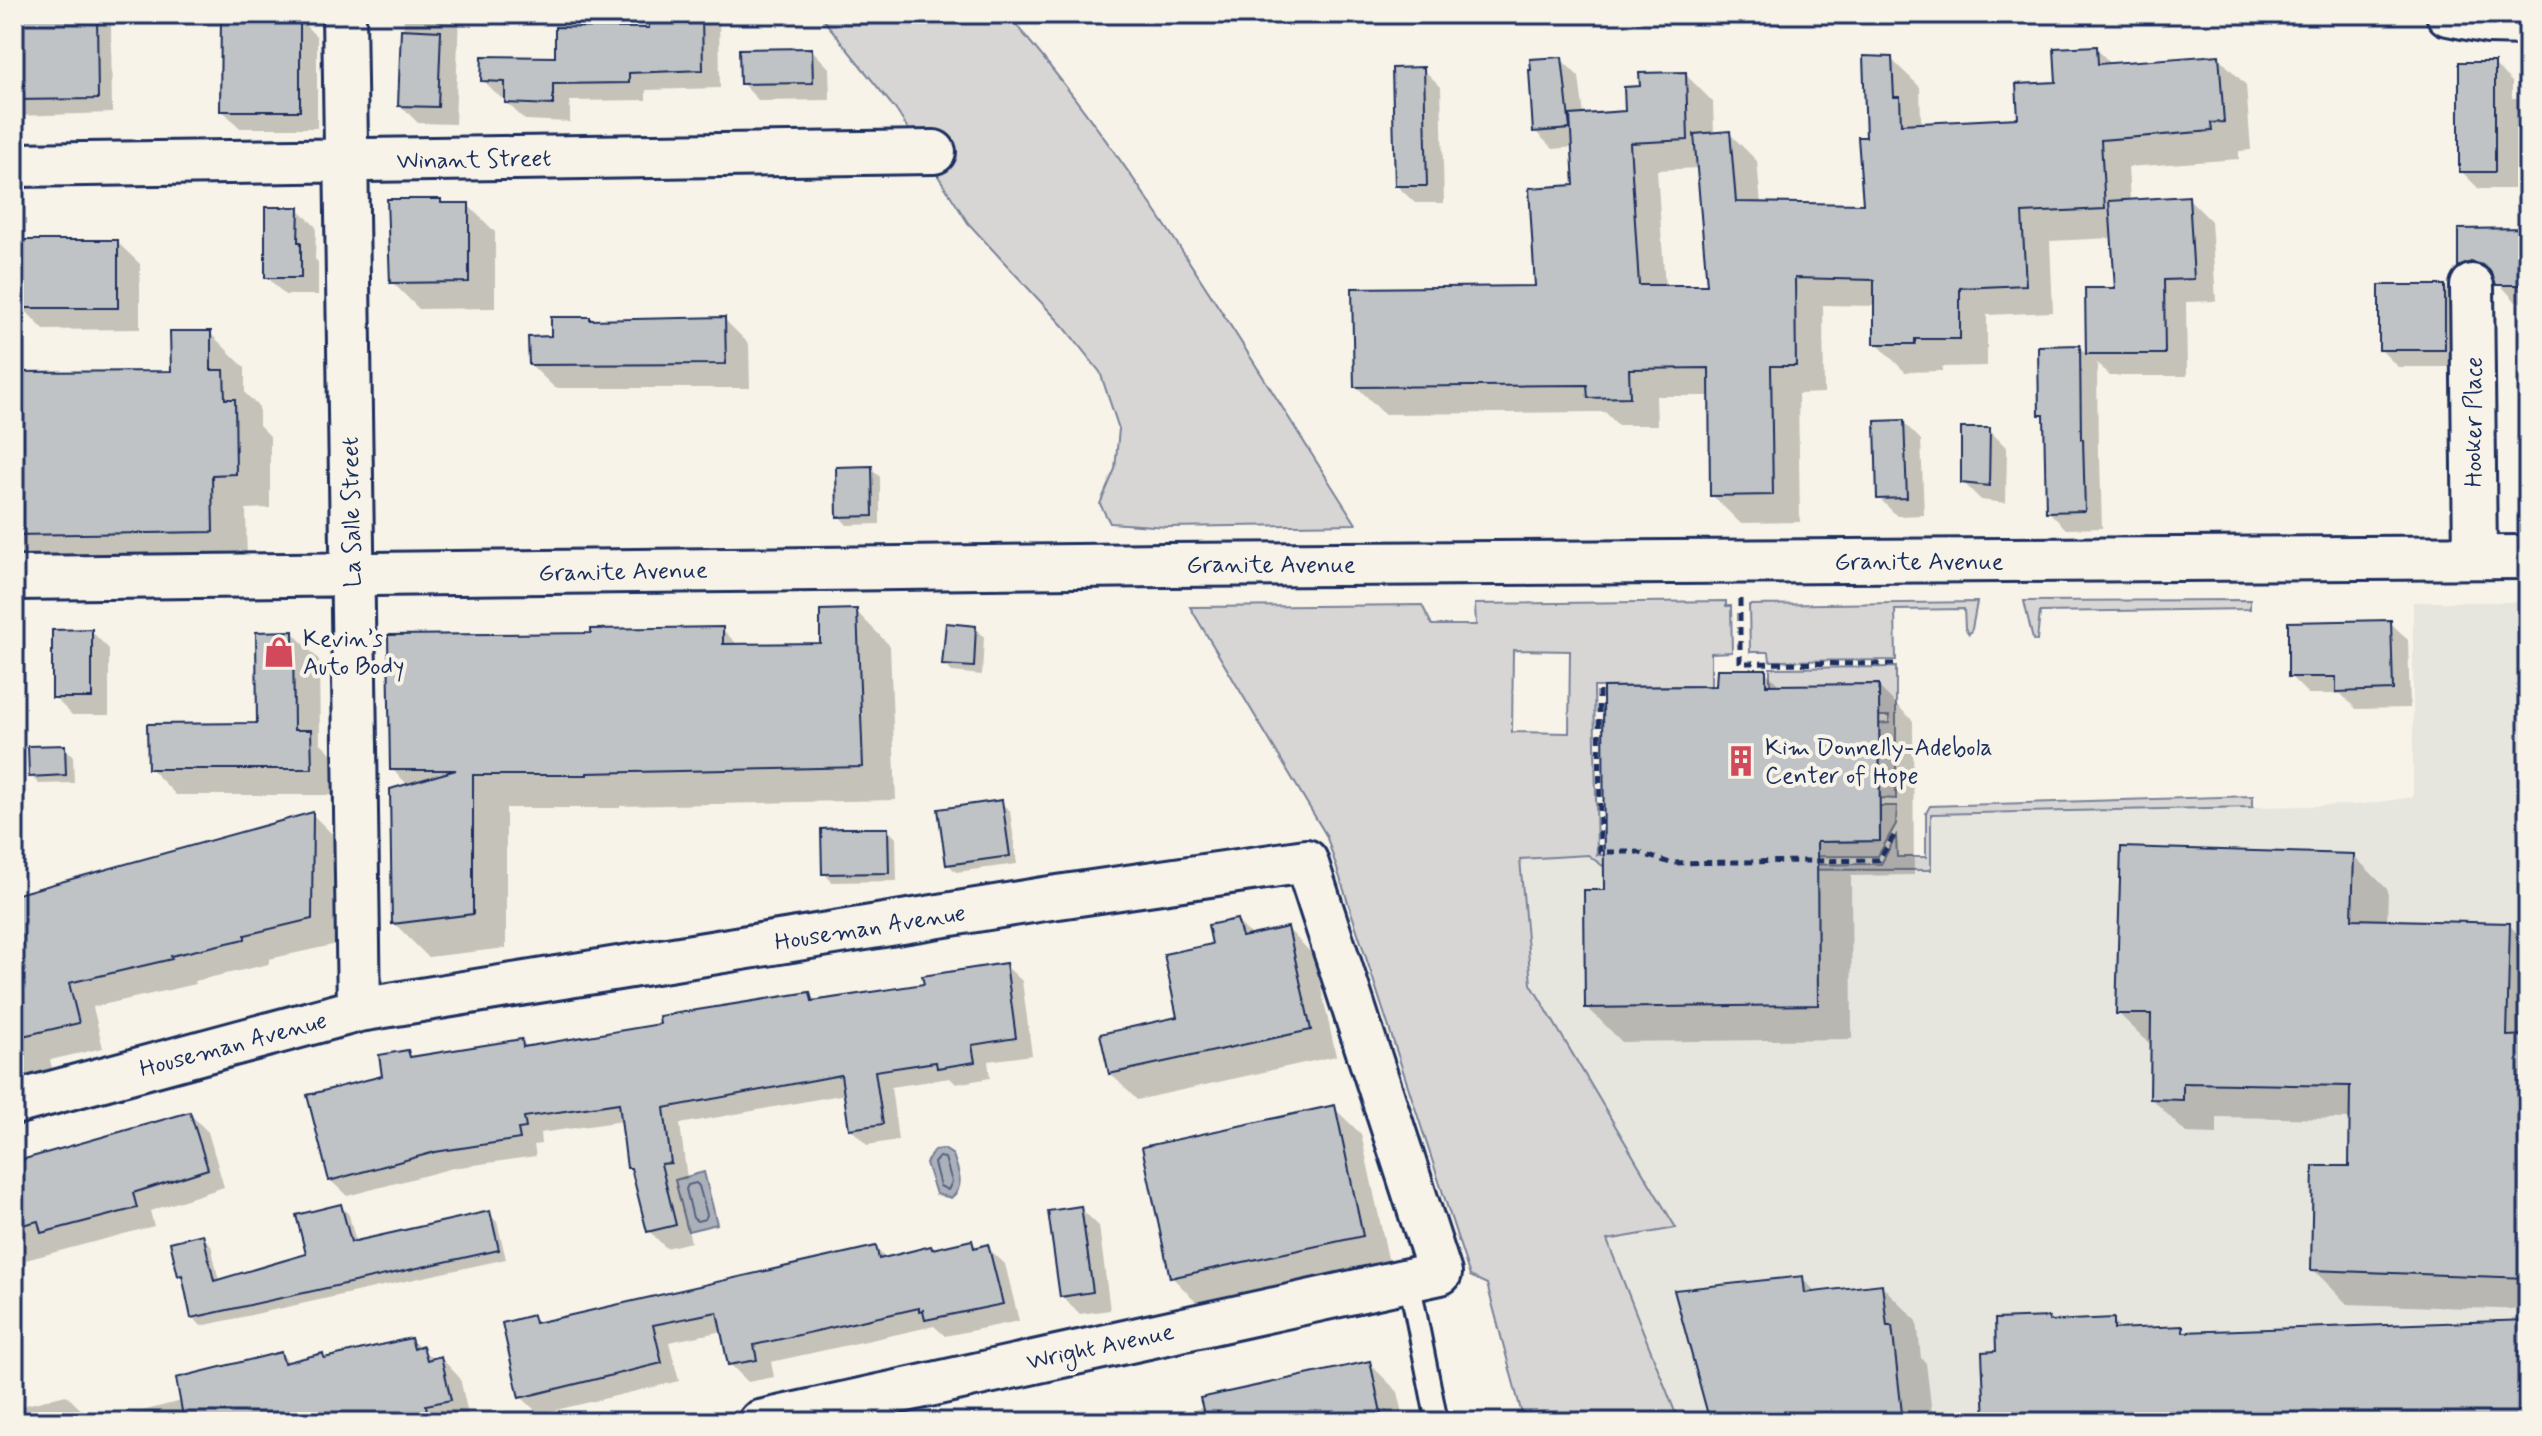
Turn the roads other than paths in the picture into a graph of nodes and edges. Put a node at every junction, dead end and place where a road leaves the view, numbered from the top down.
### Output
1 (344, 14) edge
2 (2448, 14) edge
3 (2502, 20) edge
4 (934, 152) dead end
5 (347, 161) junction
6 (14, 165) edge
7 (2472, 286) dead end
8 (2475, 557) junction
9 (2528, 557) edge
10 (352, 575) junction
11 (14, 578) edge
12 (359, 1010) junction
13 (14, 1103) edge
14 (1424, 1277) junction
15 (760, 1422) edge
16 (1437, 1422) edge

1 - 5 street, La Salle Street
2 - 3 street
4 - 5 street, Winant Street
5 - 6 street, Winant Street
5 - 10 street, La Salle Street
7 - 8 street, Hooker Place
8 - 9 street, Granite Avenue
8 - 10 street, Granite Avenue
10 - 11 street, Granite Avenue
10 - 12 street, La Salle Street
12 - 13 street, Houseman Avenue
12 - 14 street, Houseman Avenue
14 - 15 street, Wright Avenue
14 - 16 lane

